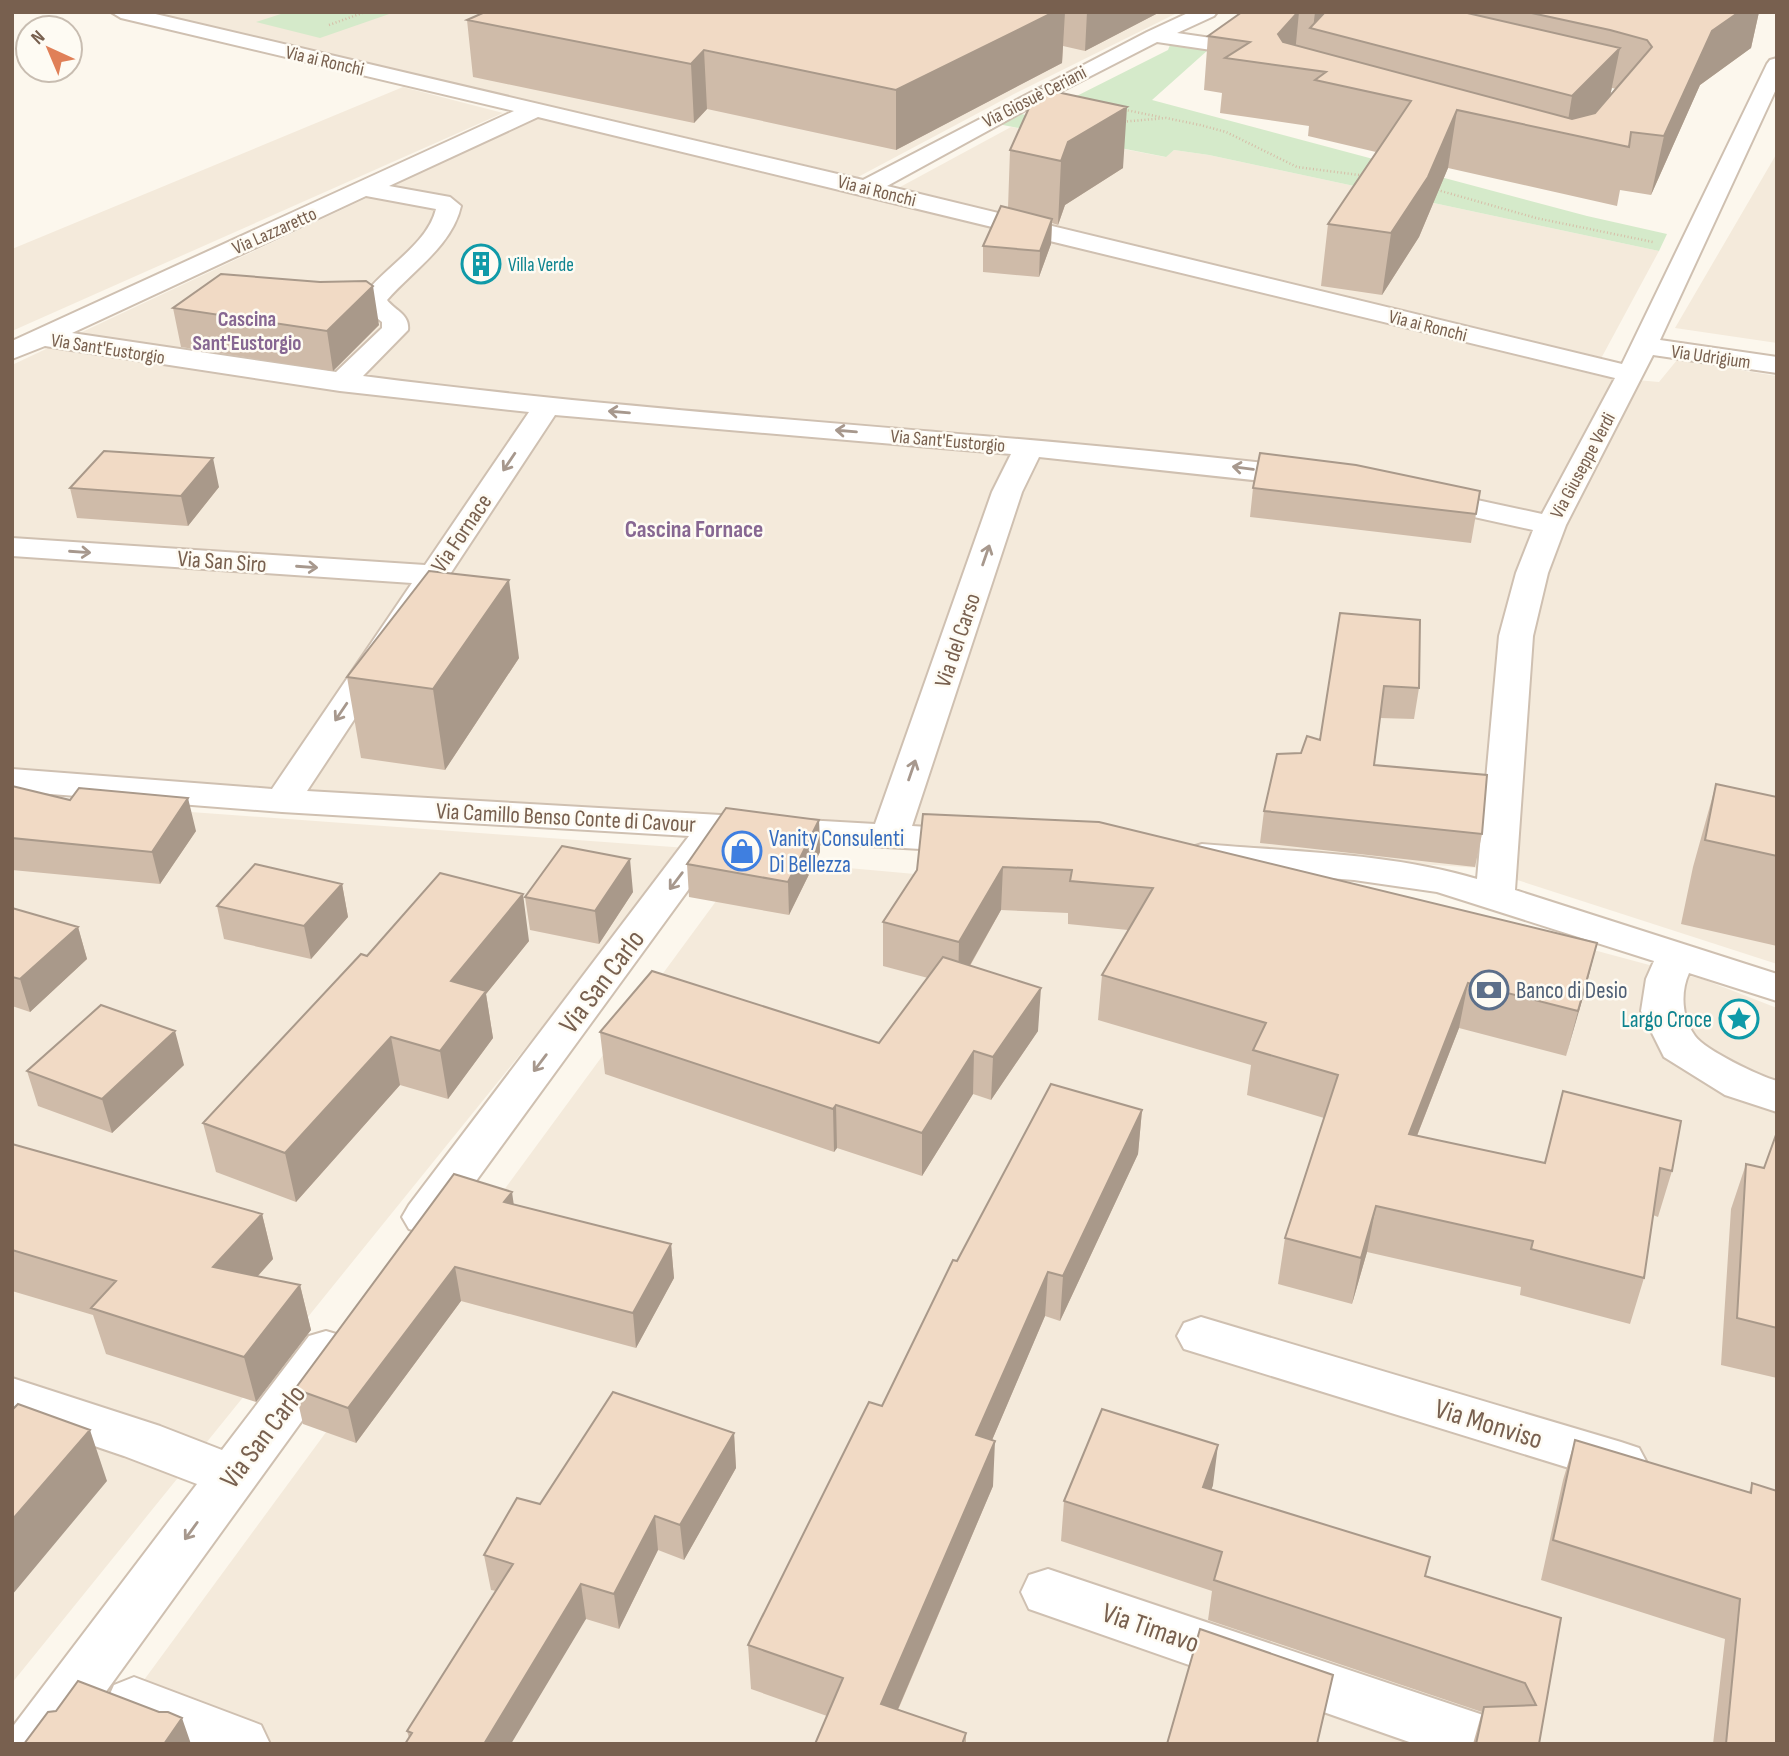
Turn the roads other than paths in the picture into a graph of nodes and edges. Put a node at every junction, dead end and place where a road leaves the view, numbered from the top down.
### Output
1 (121, 12) edge
2 (1207, 12) edge
3 (221, 16) dead end
4 (183, 27) junction
5 (1154, 36) junction
6 (1279, 53) edge
7 (1072, 57) dead end
8 (1098, 63) junction
9 (1777, 64) edge
10 (535, 110) junction
11 (866, 187) junction
12 (365, 189) junction
13 (123, 299) junction
14 (170, 305) dead end
15 (377, 309) junction
16 (346, 312) edge
17 (41, 337) junction
18 (1645, 346) junction
19 (12, 351) edge
20 (1777, 366) edge
21 (1631, 374) junction
22 (340, 383) junction
23 (547, 406) junction
24 (1028, 447) junction
25 (1339, 481) edge
26 (1405, 494) edge
27 (1551, 525) junction
28 (12, 547) edge
29 (432, 575) junction
30 (12, 780) edge
31 (282, 801) junction
32 (716, 826) junction
33 (890, 835) junction
34 (1001, 842) edge
35 (1168, 854) edge
36 (1495, 897) junction
37 (1676, 956) junction
38 (1777, 988) edge
39 (1777, 1097) edge
40 (399, 1252) edge
41 (349, 1319) edge
42 (1201, 1336) dead end
43 (12, 1398) edge
44 (232, 1476) junction
45 (1670, 1478) edge
46 (1048, 1592) dead end
47 (80, 1682) junction
48 (34, 1744) edge
49 (241, 1744) edge
50 (1492, 1744) edge

1 - 4 street, Via ai Ronchi
2 - 5 street, Via Giosuè Ceriani
3 - 4 street
4 - 10 street, Via ai Ronchi
5 - 6 street
5 - 8 street, Via Giosuè Ceriani
7 - 8 street
8 - 11 street, Via Giosuè Ceriani
9 - 18 street, Via Giuseppe Verdi
10 - 11 street, Via ai Ronchi
10 - 12 street, Via Lazzaretto
11 - 21 street, Via ai Ronchi
12 - 13 street, Via Lazzaretto
12 - 15 street
13 - 14 street
13 - 17 street, Via Lazzaretto
15 - 16 street
15 - 22 street
17 - 19 street, Via Lazzaretto
17 - 22 street, Via Sant'Eustorgio
18 - 20 street, Via Udrigium
18 - 21 street, Via Giuseppe Verdi
21 - 27 street, Via Giuseppe Verdi
22 - 23 street, Via Sant'Eustorgio
24 -> 23 street, Via Sant'Eustorgio
23 -> 29 street, Via Fornace
25 -> 24 street, Via Sant'Eustorgio
33 -> 24 street, Via del Carso
26 - 27 street
27 - 36 street, Via Giuseppe Verdi
28 -> 29 street, Via San Siro
29 -> 31 street, Via Fornace
30 - 31 street, Via Camillo Benso Conte di Cavour
31 - 32 street, Via Camillo Benso Conte di Cavour
32 - 33 street, Via Camillo Benso Conte di Cavour
32 -> 40 street, Via San Carlo
33 - 34 street, Via Camillo Benso Conte di Cavour
35 - 36 street
36 - 37 street
37 - 38 street
37 - 39 street
41 - 44 street, Via San Carlo
42 - 45 street, Via Monviso
43 - 44 street
44 -> 47 street, Via San Carlo
46 - 50 street, Via Timavo
47 - 48 street, Via San Carlo
47 - 49 street

